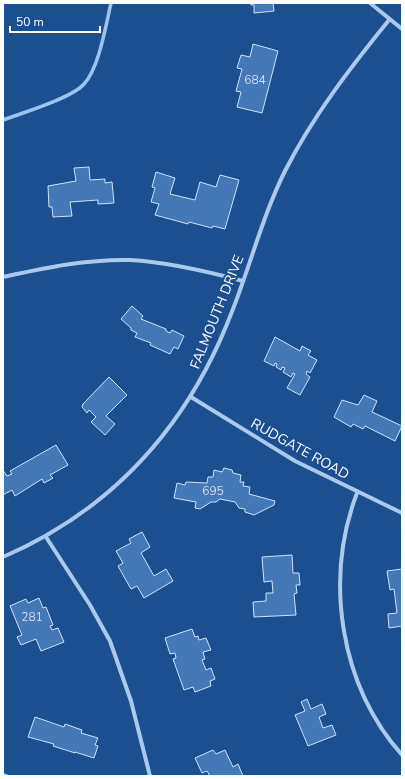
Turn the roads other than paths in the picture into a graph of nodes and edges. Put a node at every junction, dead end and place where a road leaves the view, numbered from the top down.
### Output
1 (370, 3) edge
2 (390, 20) junction
3 (402, 29) edge
4 (3, 277) edge
5 (243, 281) junction
6 (191, 398) junction
7 (357, 493) junction
8 (402, 514) edge
9 (46, 536) junction
10 (3, 557) edge
11 (402, 755) edge
12 (3, 775) edge
13 (6, 776) edge
14 (150, 776) edge

1 - 2 street
2 - 3 street
2 - 5 street, FALMOUTH DRIVE
4 - 5 street
5 - 6 street, FALMOUTH DRIVE
6 - 7 street, RUDGATE ROAD
6 - 9 street, FALMOUTH DRIVE
7 - 8 street, RUDGATE ROAD
7 - 11 street
9 - 10 street, FALMOUTH DRIVE
9 - 14 street
12 - 13 street

